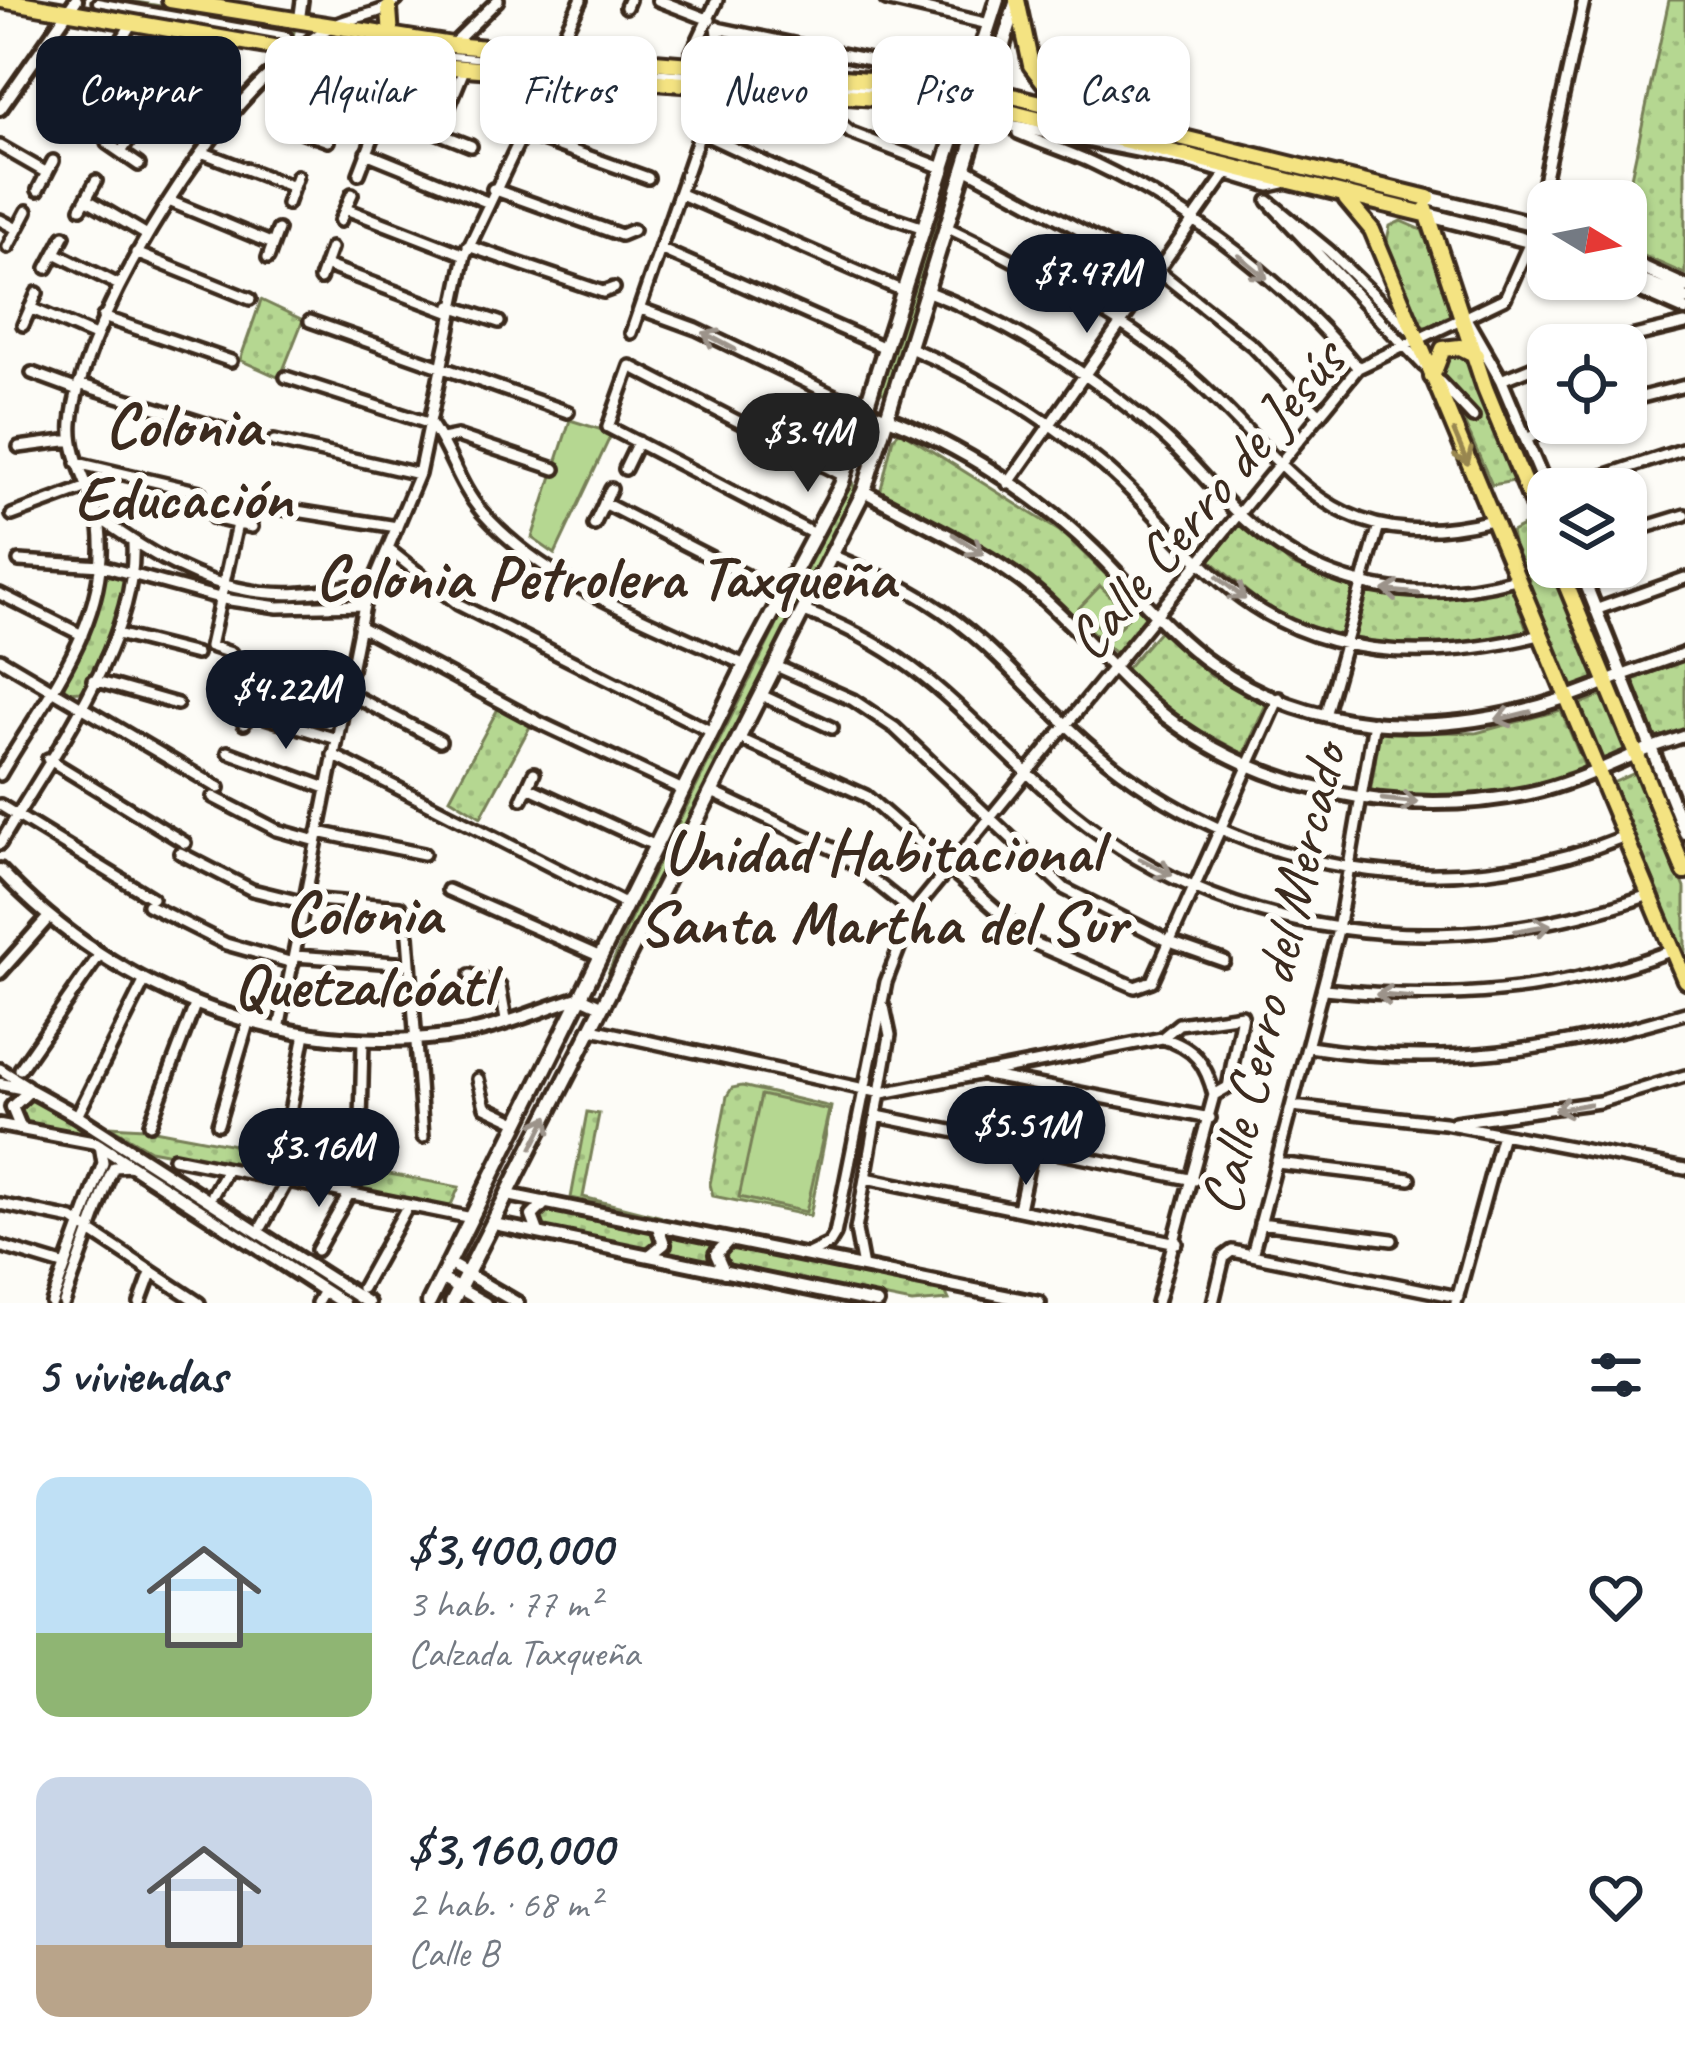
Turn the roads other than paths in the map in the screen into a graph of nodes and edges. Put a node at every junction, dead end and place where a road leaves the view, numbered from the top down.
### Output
1 (2, 0) edge
2 (170, 0) edge
3 (302, 0) edge
4 (498, 0) edge
5 (581, 0) edge
6 (658, 0) edge
7 (886, 0) edge
8 (998, 0) edge
9 (1017, 0) edge
10 (1584, 0) edge
11 (97, 2) edge
12 (394, 2) edge
13 (74, 5) edge
14 (243, 6) edge
15 (714, 14) edge
16 (134, 21) junction
17 (298, 22) junction
18 (989, 25) junction
19 (329, 27) junction
20 (201, 34) junction
21 (125, 36) edge
22 (287, 36) dead end
23 (319, 36) edge
24 (386, 36) edge
25 (392, 36) edge
26 (567, 36) edge
27 (778, 36) edge
28 (988, 36) edge
29 (1004, 36) edge
30 (456, 41) edge
31 (265, 46) edge
32 (456, 71) edge
33 (463, 72) junction
34 (657, 72) edge
35 (480, 73) edge
36 (1037, 73) edge
37 (265, 80) edge
38 (872, 90) edge
39 (1, 103) edge
40 (1013, 108) edge
41 (848, 131) edge
42 (1018, 133) dead end
43 (1190, 137) edge
44 (110, 144) edge
45 (370, 144) edge
46 (517, 144) edge
47 (554, 144) edge
48 (697, 144) edge
49 (725, 144) edge
50 (953, 144) edge
51 (970, 144) edge
52 (1093, 144) edge
53 (1102, 144) edge
54 (1045, 145) joint
55 (0, 146) edge
56 (471, 146) dead end
57 (1171, 148) junction
58 (1243, 150) junction
59 (121, 152) junction
60 (204, 153) junction
61 (366, 153) junction
62 (53, 161) dead end
63 (1093, 163) junction
64 (1190, 163) junction
65 (139, 165) dead end
66 (964, 168) junction
67 (945, 169) junction
68 (1223, 169) junction
69 (47, 173) junction
70 (359, 174) dead end
71 (648, 178) dead end
72 (1550, 180) edge
73 (96, 181) dead end
74 (493, 189) junction
75 (38, 190) dead end
76 (352, 194) dead end
77 (681, 194) junction
78 (1342, 196) junction
79 (169, 201) junction
80 (487, 202) junction
81 (287, 204) dead end
82 (1426, 206) junction
83 (346, 208) junction
84 (1396, 208) junction
85 (26, 212) dead end
86 (0, 220) edge
87 (1192, 220) junction
88 (340, 221) dead end
89 (1527, 223) edge
90 (946, 227) junction
91 (924, 228) junction
92 (17, 229) junction
93 (278, 230) dead end
94 (633, 230) dead end
95 (147, 235) junction
96 (64, 236) dead end
97 (1527, 239) edge
98 (1377, 241) junction
99 (273, 244) junction
100 (8, 247) dead end
101 (331, 248) dead end
102 (1527, 249) edge
103 (466, 250) junction
104 (662, 250) junction
105 (55, 253) junction
106 (136, 253) junction
107 (268, 258) dead end
108 (326, 265) junction
109 (47, 268) dead end
110 (1647, 270) edge
111 (1158, 271) junction
112 (320, 279) dead end
113 (1394, 284) junction
114 (1647, 284) edge
115 (118, 285) junction
116 (614, 287) dead end
117 (1685, 287) edge
118 (903, 291) junction
119 (926, 291) junction
120 (38, 293) dead end
121 (1647, 293) edge
122 (250, 299) dead end
123 (1685, 299) edge
124 (1381, 300) junction
125 (30, 308) junction
126 (450, 309) junction
127 (641, 309) junction
128 (1685, 310) edge
129 (103, 317) junction
130 (1467, 320) junction
131 (310, 321) dead end
132 (499, 322) dead end
133 (1124, 323) junction
134 (1685, 324) edge
135 (23, 325) dead end
136 (632, 333) dead end
137 (1647, 333) edge
138 (95, 336) junction
139 (1415, 337) junction
140 (884, 347) junction
141 (913, 349) junction
142 (1476, 356) junction
143 (231, 361) dead end
144 (1358, 368) junction
145 (445, 370) junction
146 (1527, 370) edge
147 (32, 373) dead end
148 (1088, 375) junction
149 (286, 377) dead end
150 (1433, 380) junction
151 (1501, 380) junction
152 (1685, 386) edge
153 (78, 387) junction
154 (1647, 396) edge
155 (568, 412) dead end
156 (1319, 415) junction
157 (860, 416) junction
158 (886, 417) junction
159 (1473, 417) dead end
160 (431, 424) junction
161 (1050, 426) junction
162 (225, 430) dead end
163 (442, 439) junction
164 (1526, 439) joint
165 (72, 440) junction
166 (274, 441) dead end
167 (638, 442) junction
168 (19, 447) dead end
169 (1685, 449) edge
170 (77, 463) junction
171 (1279, 464) junction
172 (1538, 468) edge
173 (1628, 468) edge
174 (555, 469) dead end
175 (625, 469) dead end
176 (419, 474) junction
177 (844, 476) junction
178 (1008, 484) junction
179 (1527, 487) edge
180 (85, 488) junction
181 (611, 489) dead end
182 (864, 491) junction
183 (200, 492) dead end
184 (604, 503) junction
185 (265, 506) dead end
186 (1239, 514) junction
187 (13, 515) dead end
188 (1685, 515) edge
189 (98, 517) junction
190 (214, 518) dead end
191 (1492, 520) junction
192 (237, 524) junction
193 (595, 524) dead end
194 (1379, 525) junction
195 (397, 526) junction
196 (253, 527) dead end
197 (1647, 527) edge
198 (814, 534) junction
199 (133, 544) junction
200 (388, 549) junction
201 (832, 554) junction
202 (19, 561) dead end
203 (1201, 561) junction
204 (103, 566) junction
205 (135, 572) junction
206 (1685, 578) edge
207 (1516, 579) junction
208 (371, 581) junction
209 (1362, 585) junction
210 (226, 586) junction
211 (1568, 588) edge
212 (1587, 588) edge
213 (0, 594) edge
214 (782, 594) junction
215 (223, 599) junction
216 (364, 605) junction
217 (1595, 610) junction
218 (804, 611) junction
219 (1157, 617) junction
220 (359, 626) junction
221 (117, 634) junction
222 (82, 635) junction
223 (1540, 635) junction
224 (1347, 644) junction
225 (1685, 652) edge
226 (232, 653) dead end
227 (196, 654) dead end
228 (0, 659) edge
229 (268, 665) dead end
230 (745, 665) junction
231 (776, 666) junction
232 (1114, 669) junction
233 (1623, 675) junction
234 (93, 680) junction
235 (1607, 682) junction
236 (52, 689) junction
237 (346, 692) junction
238 (761, 694) junction
239 (1279, 698) junction
240 (1567, 699) junction
241 (251, 700) dead end
242 (177, 704) dead end
243 (79, 705) junction
244 (1326, 712) junction
245 (1374, 722) junction
246 (1068, 725) junction
247 (832, 728) dead end
248 (712, 732) junction
249 (1685, 736) edge
250 (337, 739) junction
251 (440, 741) dead end
252 (747, 742) dead end
253 (0, 747) edge
254 (1643, 751) junction
255 (228, 752) dead end
256 (11, 755) junction
257 (333, 755) junction
258 (48, 759) junction
259 (1248, 764) junction
260 (1597, 770) junction
261 (534, 773) dead end
262 (1028, 774) junction
263 (0, 775) edge
264 (528, 787) junction
265 (326, 788) junction
266 (683, 790) junction
267 (712, 792) junction
268 (1360, 797) junction
269 (522, 799) dead end
270 (0, 805) edge
271 (1681, 813) edge
272 (17, 815) junction
273 (989, 820) junction
274 (1218, 830) junction
275 (1685, 832) edge
276 (317, 836) junction
277 (1625, 836) junction
278 (0, 844) edge
279 (656, 846) junction
280 (424, 854) dead end
281 (950, 868) junction
282 (1350, 869) junction
283 (0, 872) edge
284 (1685, 872) edge
285 (1194, 886) junction
286 (448, 890) dead end
287 (1649, 896) junction
288 (305, 901) junction
289 (627, 904) junction
290 (400, 908) dead end
291 (913, 912) junction
292 (48, 918) junction
293 (1338, 930) junction
294 (408, 936) dead end
295 (1170, 942) junction
296 (1672, 950) junction
297 (100, 954) junction
298 (601, 957) junction
299 (294, 959) junction
300 (1224, 961) dead end
301 (410, 964) junction
302 (0, 972) edge
303 (470, 975) dead end
304 (145, 980) junction
305 (1685, 980) edge
306 (1324, 989) junction
307 (581, 997) junction
308 (882, 1002) junction
309 (194, 1005) junction
310 (603, 1007) junction
311 (1685, 1013) edge
312 (506, 1020) junction
313 (248, 1023) junction
314 (279, 1029) junction
315 (592, 1029) junction
316 (305, 1034) junction
317 (1162, 1038) junction
318 (416, 1039) junction
319 (363, 1041) junction
320 (1309, 1047) junction
321 (0, 1070) edge
322 (20, 1070) dead end
323 (982, 1074) junction
324 (1685, 1076) edge
325 (478, 1079) dead end
326 (0, 1084) edge
327 (864, 1088) junction
328 (30, 1090) junction
329 (882, 1093) junction
330 (1214, 1095) junction
331 (1292, 1106) junction
332 (77, 1116) junction
333 (877, 1116) junction
334 (1210, 1118) junction
335 (519, 1123) junction
336 (1444, 1123) junction
337 (150, 1124) dead end
338 (218, 1124) dead end
339 (0, 1125) edge
340 (25, 1131) junction
341 (1502, 1133) junction
342 (423, 1137) dead end
343 (284, 1142) dead end
344 (94, 1143) junction
345 (1032, 1148) junction
346 (174, 1158) dead end
347 (360, 1162) dead end
348 (1276, 1163) junction
349 (132, 1166) junction
350 (227, 1169) junction
351 (1685, 1169) edge
352 (866, 1178) junction
353 (1194, 1180) junction
354 (1410, 1180) dead end
355 (287, 1181) junction
356 (213, 1194) dead end
357 (349, 1194) junction
358 (508, 1195) junction
359 (546, 1202) junction
360 (0, 1204) edge
361 (408, 1205) junction
362 (1019, 1209) junction
363 (472, 1218) junction
364 (837, 1223) junction
365 (1260, 1223) junction
366 (494, 1224) junction
367 (262, 1226) dead end
368 (657, 1226) junction
369 (86, 1227) junction
370 (856, 1230) junction
371 (540, 1233) junction
372 (1392, 1240) dead end
373 (732, 1241) junction
374 (1177, 1243) junction
375 (0, 1246) edge
376 (317, 1250) dead end
377 (806, 1255) junction
378 (1252, 1255) junction
379 (649, 1256) junction
380 (450, 1264) junction
381 (66, 1266) junction
382 (864, 1268) junction
383 (724, 1271) junction
384 (151, 1274) junction
385 (468, 1274) junction
386 (442, 1279) junction
387 (946, 1284) junction
388 (362, 1288) dead end
389 (460, 1289) junction
390 (812, 1290) junction
391 (321, 1297) edge
392 (1161, 1300) edge
393 (1457, 1300) edge
394 (855, 1301) edge
395 (514, 1302) edge
396 (955, 1302) edge
397 (1020, 1302) edge
398 (52, 1303) edge
399 (64, 1303) edge
400 (140, 1303) edge
401 (200, 1303) edge
402 (343, 1303) edge
403 (368, 1303) edge
404 (429, 1303) edge
405 (452, 1303) edge
406 (485, 1303) edge
407 (818, 1303) edge
408 (878, 1303) edge
409 (1039, 1303) edge
410 (1213, 1303) edge

1 - 13 main road
2 - 14 main road
3 - 17 street
4 - 30 street
5 - 26 street
6 - 15 street
7 - 18 street
8 - 18 main road
9 - 29 main road
9 - 36 main road
10 - 72 street, Calle Cerro de Jesús
11 - 22 street
12 - 19 street
12 - 25 main road
13 - 16 main road
13 - 39 street
14 - 17 main road
15 - 27 street
16 - 20 main road
16 - 21 street
17 - 19 main road
18 - 28 main road
19 - 23 street
19 - 24 main road
20 - 31 main road
20 - 59 street
32 - 33 main road
33 - 35 main road
33 - 56 street
34 - 38 street
37 - 60 street
40 - 57 main road
41 - 67 street
42 - 54 street
43 - 58 main road
44 - 59 street
45 - 61 street
46 - 74 street
47 - 71 street
48 - 77 street
49 - 91 street
50 - 67 main road
51 - 66 main road
52 - 63 street
53 - 64 street
54 - 63 street
55 - 69 street
57 - 64 street
57 - 68 main road
58 - 68 street
58 - 82 main road
59 - 65 street
60 - 79 street
60 - 81 street
61 - 70 street
61 - 80 street
62 - 69 street
63 - 87 street
64 - 68 street
66 - 90 main road
66 - 111 street
67 - 91 main road
68 - 78 main road
68 - 87 street
69 - 75 street
73 - 95 street
74 - 80 street
74 - 94 street
76 - 83 street
77 - 104 street
77 - 118 street
78 - 84 main road
78 - 98 main road
79 - 95 street
79 - 99 street
80 - 103 street
82 - 84 main road
82 - 89 main road
82 - 97 main road
82 - 130 main road
83 - 88 street
83 - 103 street
84 - 98 main road
85 - 92 street
86 - 92 street
87 - 111 street
87 -> 144 street
90 - 119 main road
90 - 133 street
91 - 118 main road
92 - 100 street
93 - 99 street
95 - 106 street
96 - 105 street
98 - 113 main road
99 - 107 street
101 - 108 street
102 - 130 street, Calle Cerro de Jesús
103 - 116 street
103 - 126 street
104 - 127 street
104 - 140 street
105 - 109 street
105 - 115 street
106 - 115 street
106 - 122 street
108 - 112 street
108 - 126 street
110 - 117 main road
111 - 133 street
111 - 156 street
113 - 124 main road
113 - 139 main road
114 - 123 main road
115 - 129 street
118 - 140 main road
119 - 141 main road
119 - 148 street
120 - 125 street
121 - 128 street
124 - 139 street
124 - 159 street
125 - 135 street
125 - 138 street
126 - 132 street
126 - 145 street
127 - 136 street
157 -> 127 street
129 - 138 street
129 - 143 street
130 - 139 street, Calle Cerro de Jesús
130 - 142 main road
130 - 151 street
131 - 145 street
133 - 148 street
133 - 171 street
134 - 137 street
138 - 153 street
139 - 144 street, Calle Cerro de Jesús
139 - 150 main road
140 - 157 main road
141 - 158 main road
141 - 161 street
142 - 150 main road
142 - 179 main road
144 - 156 street, Calle Cerro de Jesús
145 - 155 street
145 - 160 street
146 - 151 street
147 - 153 street
148 - 161 street
148 - 186 street
149 - 160 street
150 -> 191 main road
151 - 164 street
152 - 154 street
153 - 162 street
153 - 165 street
156 - 171 street, Calle Cerro de Jesús
157 - 158 street
157 - 177 main road
157 - 182 main road
158 - 178 street
158 - 182 main road
160 - 163 street
160 - 176 street
161 - 178 street
161 - 203 street
163 - 174 street
163 - 230 street
164 - 172 street
165 - 168 street
165 - 170 street
166 - 176 street
167 - 175 street
167 - 177 street
167 - 198 street
169 - 173 street
170 - 180 street
170 - 183 street
171 - 186 street, Calle Cerro de Jesús
171 - 194 street
176 - 195 street
177 - 198 main road
178 - 219 street
180 - 187 street
180 - 189 street
181 - 184 street
182 - 201 main road
182 -> 232 street
184 - 193 street
184 - 214 street
185 - 195 street
186 - 203 street, Calle Cerro de Jesús
186 - 209 street
188 - 197 street
189 - 199 street
189 - 204 street
190 - 192 street
191 - 194 street
191 - 207 main road
192 - 196 street
192 - 210 street
194 - 209 street
195 - 200 street
198 - 214 main road
199 - 205 street
199 - 210 street
200 - 208 street
200 - 248 street
201 - 218 main road
201 - 246 street
202 - 204 street
203 - 219 street, Calle Cerro de Jesús
203 -> 224 street
204 - 205 street
204 - 222 street
205 - 215 street
205 - 221 street
206 - 217 street
207 -> 209 street
207 - 223 main road
208 - 210 street
208 - 216 street
209 - 224 street
210 - 215 street
211 - 235 main road
212 - 217 street
213 - 222 street
214 - 230 main road
215 - 216 street
215 - 226 street
216 - 220 street
217 - 233 street
218 - 231 main road
218 - 262 street
219 - 232 street, Calle Cerro de Jesús
219 - 239 street
220 - 237 street
220 - 266 street
221 - 227 street
221 - 234 street
222 - 236 street
223 - 224 street
223 - 240 main road
224 - 244 street
225 - 233 street
228 - 236 street
229 - 237 street
230 - 248 main road
231 - 238 main road
231 - 273 street
232 - 246 street, Calle Cerro de Jesús
232 - 259 street
233 - 235 street
233 - 254 street
234 - 242 street
234 - 243 street
235 - 240 street
235 - 254 main road
236 - 243 street
236 - 256 street
237 - 250 street
237 - 251 street
238 - 247 street
238 - 267 main road
239 - 244 street
239 - 259 street
240 -> 245 street
240 - 260 main road
241 - 250 street
243 - 258 street
243 - 276 street
244 - 245 street
245 - 268 street, Calle Cerro del Mercado
246 - 262 street, Calle Cerro de Jesús
246 - 274 street
248 - 266 main road
249 - 254 street
250 - 257 street
252 - 281 street
253 - 256 street
254 - 260 street
254 - 271 street
254 - 284 main road
255 - 265 street
256 - 263 street
257 - 265 street
257 - 289 street
258 - 272 street
258 - 288 street
259 - 268 street
259 - 274 street
268 -> 260 street
260 - 277 main road
261 - 264 street
262 - 273 street, Calle Cerro de Jesús
262 -> 285 street
264 - 269 street
264 - 279 street
265 - 276 street
266 - 279 main road
267 - 291 street
267 - 310 main road
268 - 282 street, Calle Cerro del Mercado
270 - 272 street
271 - 275 street
272 - 278 street
272 - 299 street
273 - 281 street, Calle Cerro de Jesús
273 - 295 street
274 - 282 street
274 - 285 street
276 - 280 street
276 - 288 street
277 - 282 street
277 - 287 main road
279 - 289 main road
281 - 291 street, Calle Cerro de Jesús
281 - 295 street
282 - 293 street, Calle Cerro del Mercado
283 - 292 street
285 - 293 street
285 - 295 street
286 - 298 street
293 -> 287 street
287 - 296 main road
288 - 290 street
288 - 299 street
289 - 298 main road
291 - 308 street, Calle Cerro de Jesús
292 - 297 street
292 - 302 street
293 - 306 street, Calle Cerro del Mercado
294 - 301 street
295 - 300 street
296 - 305 main road
296 -> 306 street
297 - 304 street
297 - 322 street
298 - 307 main road
299 - 301 street
299 - 314 street
301 - 318 street
303 - 312 street
304 - 309 street
304 - 332 street
306 - 320 street, Calle Cerro del Mercado
307 - 310 street
307 - 312 street
307 - 335 main road
308 - 327 street, Calle Cerro de Jesús
308 - 329 street, Calle Cerro de Jesús
309 - 313 street
309 - 337 street
310 - 315 main road
311 - 320 street
312 - 318 street
313 - 314 street
313 - 338 street
314 - 316 street
315 - 327 street
358 -> 315 main road
316 - 319 street
316 - 343 street
317 - 323 street
317 - 330 street
317 - 330 street
318 - 319 street
318 - 342 street
319 - 347 street
320 - 331 street, Calle Cerro del Mercado
321 - 328 street
323 - 329 street
323 - 334 street
324 -> 336 street
325 - 335 street
326 - 328 street
327 - 329 street
327 - 364 street, Calle Cerro de Jesús
328 - 332 street
328 - 340 street
329 - 333 street, Calle Cerro de Jesús
330 - 334 street
331 - 336 street
331 - 348 street, Calle Cerro del Mercado
332 - 403 street
333 - 345 street
333 - 352 street, Calle Cerro de Jesús
334 - 353 street
335 - 363 main road
336 - 341 street
339 - 340 street
340 - 344 street
341 - 351 street
341 - 393 street
344 - 349 street
344 - 369 street
345 - 353 street
345 - 362 street
346 - 350 street
348 - 354 street
348 - 365 street, Calle Cerro del Mercado
349 - 369 street
349 - 391 street
350 - 355 street
350 - 356 street
352 - 362 street
352 - 370 street, Calle Cerro de Jesús
353 - 374 street
355 - 357 street
355 - 367 street
357 - 361 street
357 - 376 street
358 - 359 street
358 - 366 main road
359 - 368 street
359 - 371 street
360 - 369 street
361 - 363 street
361 - 388 street
362 - 374 street
363 - 380 main road
364 - 370 street
364 - 377 street
365 - 372 street
365 - 378 street, Calle Cerro del Mercado
366 - 371 street
366 - 385 main road
368 - 373 street
368 - 379 street
369 - 381 street
369 - 384 street
369 - 399 street
370 - 382 street, Calle Cerro de Jesús
371 - 379 street
373 - 377 street
373 - 383 street
374 - 392 street
375 - 381 street
377 - 382 street
378 - 393 street
378 - 410 street
379 - 383 street
380 - 385 street
380 - 386 main road
381 - 398 street
382 - 387 street
383 - 390 street
384 - 400 street
384 - 401 street
385 - 389 main road
385 - 395 street
386 - 389 street
386 - 404 main road
387 - 396 street
387 - 397 street
389 - 405 main road
389 - 406 street
390 - 394 street
390 - 407 street
391 - 402 street
394 - 408 street
397 - 409 street

